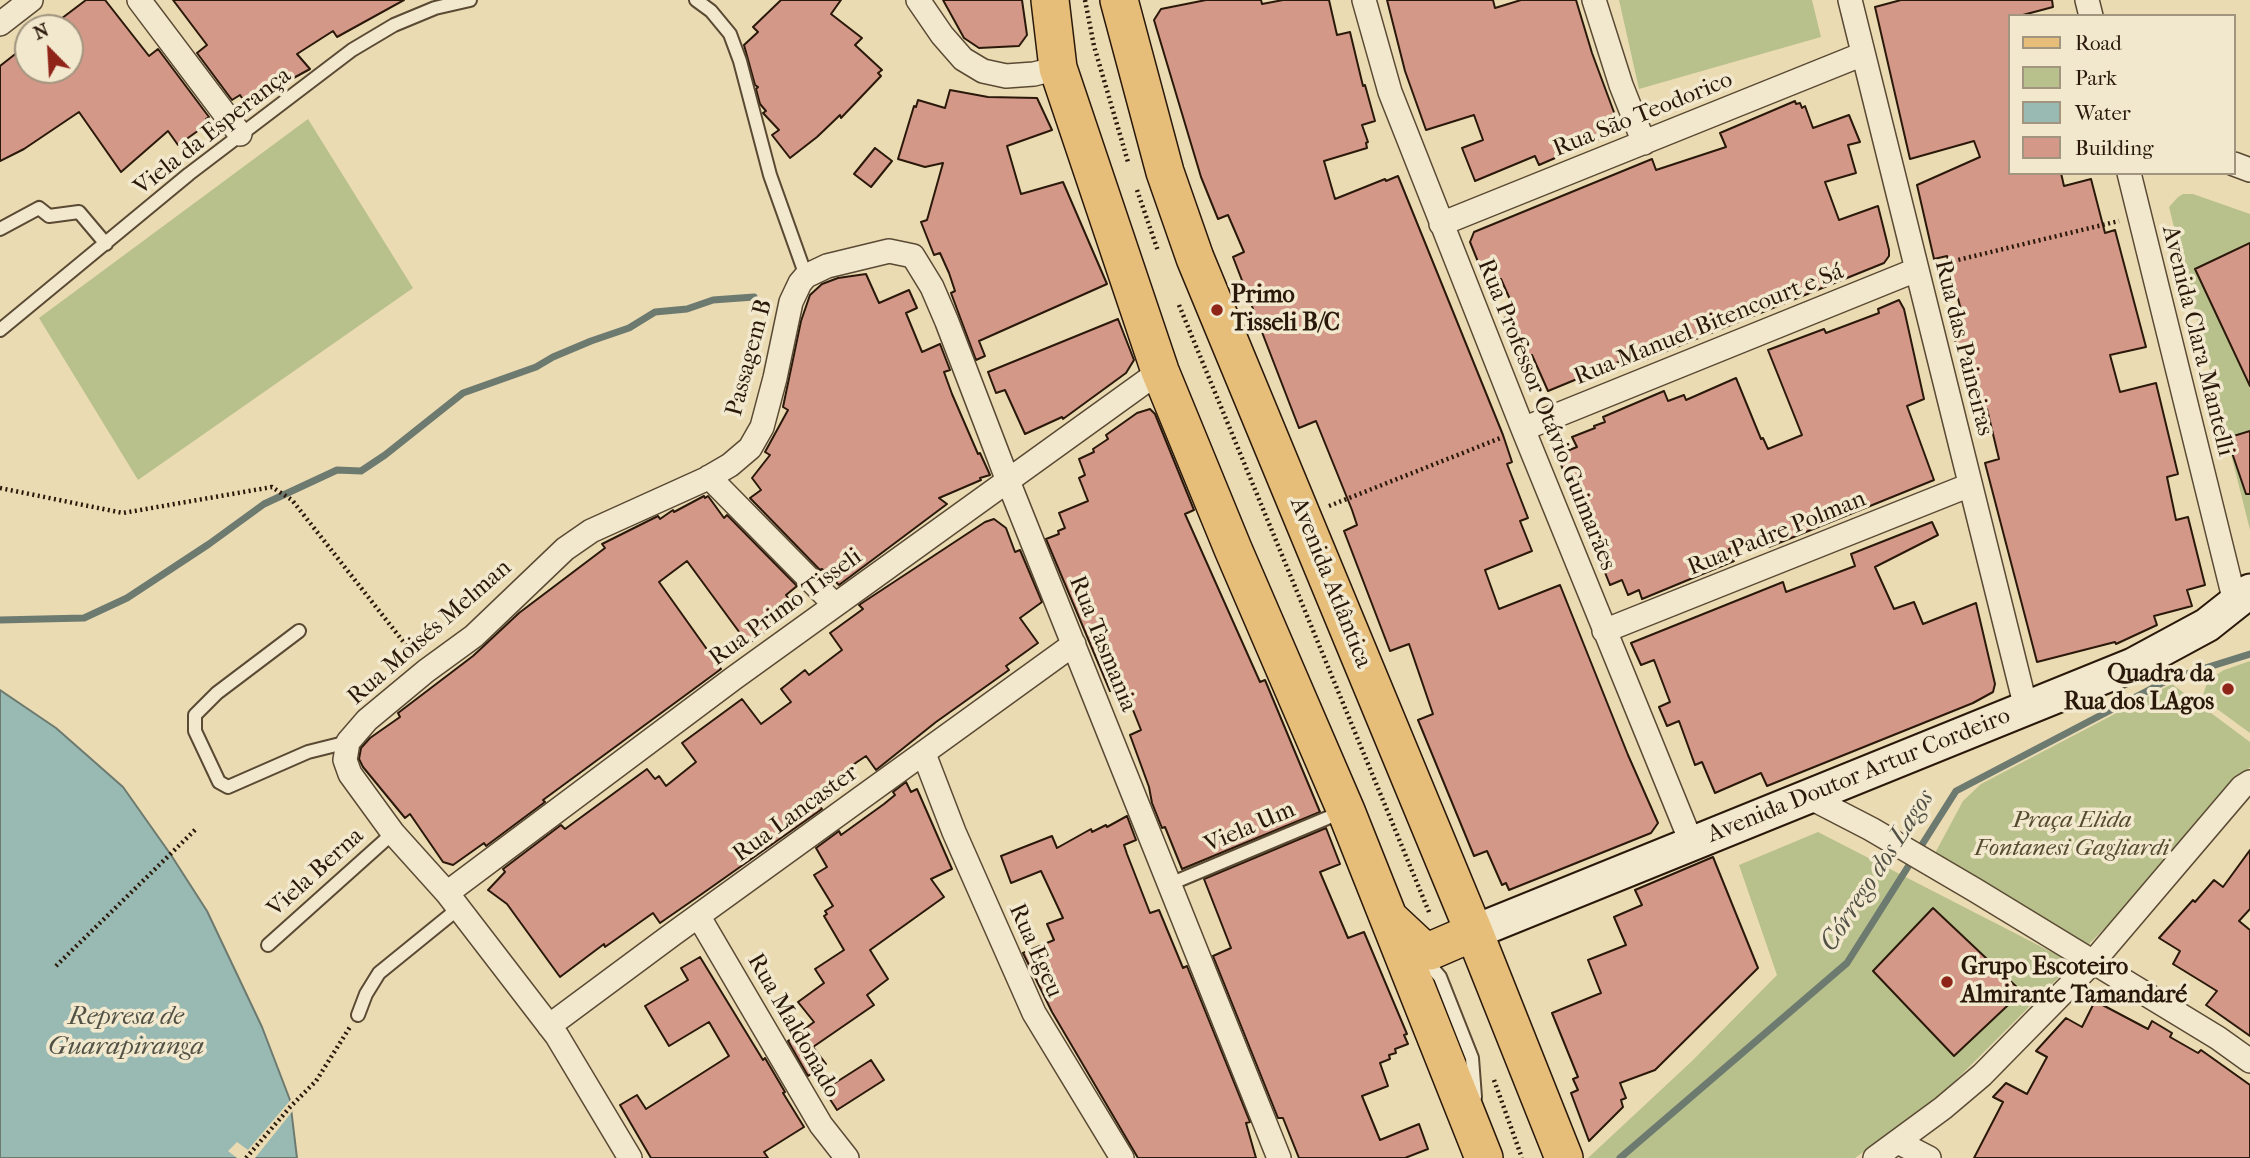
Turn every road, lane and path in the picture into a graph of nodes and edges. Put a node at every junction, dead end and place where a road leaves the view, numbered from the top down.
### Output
1 (32, 0) edge
2 (139, 0) edge
3 (470, 0) edge
4 (696, 0) edge
5 (918, 0) edge
6 (1050, 0) edge
7 (1119, 0) edge
8 (1364, 0) edge
9 (1594, 0) edge
10 (1850, 0) edge
11 (0, 24) edge
12 (1863, 54) junction
13 (1058, 68) junction
14 (240, 134) junction
15 (1644, 143) junction
16 (2129, 175) edge
17 (2139, 216) junction
18 (1441, 223) junction
19 (0, 229) edge
20 (106, 244) junction
21 (1916, 270) junction
22 (806, 276) junction
23 (0, 330) edge
24 (1160, 371) junction
25 (1522, 429) junction
26 (709, 477) junction
27 (1008, 481) junction
28 (1970, 485) junction
29 (0, 488) edge
30 (1302, 516) junction
31 (2245, 598) edge
32 (835, 605) junction
33 (299, 631) dead end
34 (1604, 631) junction
35 (1073, 645) junction
36 (426, 671) junction
37 (2026, 708) junction
38 (348, 742) junction
39 (924, 754) junction
40 (2246, 784) edge
41 (1809, 797) junction
42 (1346, 811) junction
43 (197, 828) dead end
44 (393, 833) junction
45 (1692, 844) junction
46 (1170, 884) junction
47 (453, 900) junction
48 (699, 917) junction
49 (1388, 917) junction
50 (1474, 932) junction
51 (268, 944) dead end
52 (2093, 962) junction
53 (56, 966) dead end
54 (358, 1015) joint
55 (549, 1026) junction
56 (2250, 1061) edge
57 (1898, 1142) junction
58 (1481, 1153) edge
59 (246, 1158) edge
60 (631, 1158) edge
61 (847, 1158) edge
62 (1122, 1158) edge
63 (1279, 1158) edge
64 (1564, 1158) edge
65 (1875, 1158) edge
66 (1928, 1158) edge

1 - 11 street
2 - 14 street
3 - 14 lane, Viela da Esperança
4 - 22 lane
5 - 13 street
6 - 13 main road
7 - 30 main road, Avenida Atlântica
8 - 18 street, Rua Professor Otávio Guimarães
9 - 15 street
10 - 12 street, Rua das Paineiras
12 - 15 street, Rua São Teodorico
12 - 21 street, Rua das Paineiras
13 - 24 main road
14 - 20 lane, Viela da Esperança
15 - 18 street, Rua São Teodorico
16 - 17 street, Avenida Clara Mantelli
17 - 21 path
17 - 31 street, Avenida Clara Mantelli
18 - 25 street, Rua Professor Otávio Guimarães
19 - 20 lane
20 - 23 lane, Viela da Esperança
21 - 25 street, Rua Manuel Bitencourt e Sá
21 - 28 street, Rua das Paineiras
22 - 26 street, Passagem B
22 - 27 street, Rua Tasmania
24 - 27 street, Rua Primo Tisseli
24 - 42 main road
25 - 30 path
25 - 34 street, Rua Professor Otávio Guimarães
26 - 32 street
26 - 36 street, Rua Moisés Melman
27 - 32 street, Rua Primo Tisseli
27 - 35 street, Rua Tasmania
28 - 34 street, Rua Padre Polman
28 - 37 street, Rua das Paineiras
29 - 36 path
30 - 50 main road, Avenida Atlântica
31 - 37 street, Avenida Doutor Artur Cordeiro
32 - 47 street, Rua Primo Tisseli
33 - 38 lane
34 - 45 street, Rua Professor Otávio Guimarães
35 - 39 street, Rua Lancaster
35 - 46 street, Rua Tasmania
36 - 38 street, Rua Moisés Melman
37 - 41 street, Avenida Doutor Artur Cordeiro
38 - 44 street, Rua Moisés Melman
39 - 48 street, Rua Lancaster
39 - 62 street, Rua Egeu
40 - 52 street
41 - 45 street, Avenida Doutor Artur Cordeiro
41 - 52 street
42 - 46 lane, Viela Um
42 - 49 main road
43 - 53 path
44 - 47 street, Rua Moisés Melman
44 - 51 lane, Viela Berna
45 - 50 street, Avenida Doutor Artur Cordeiro
46 - 63 street, Rua Tasmania
47 - 54 lane
47 - 55 street, Rua Moisés Melman
48 - 55 street, Rua Lancaster
48 - 61 street, Rua Maldonado
49 - 50 main road
49 - 58 main road
50 - 64 main road, Avenida Atlântica
52 - 56 street
52 - 57 street
54 - 59 path
55 - 60 street, Rua Moisés Melman
57 - 65 street
57 - 66 street

